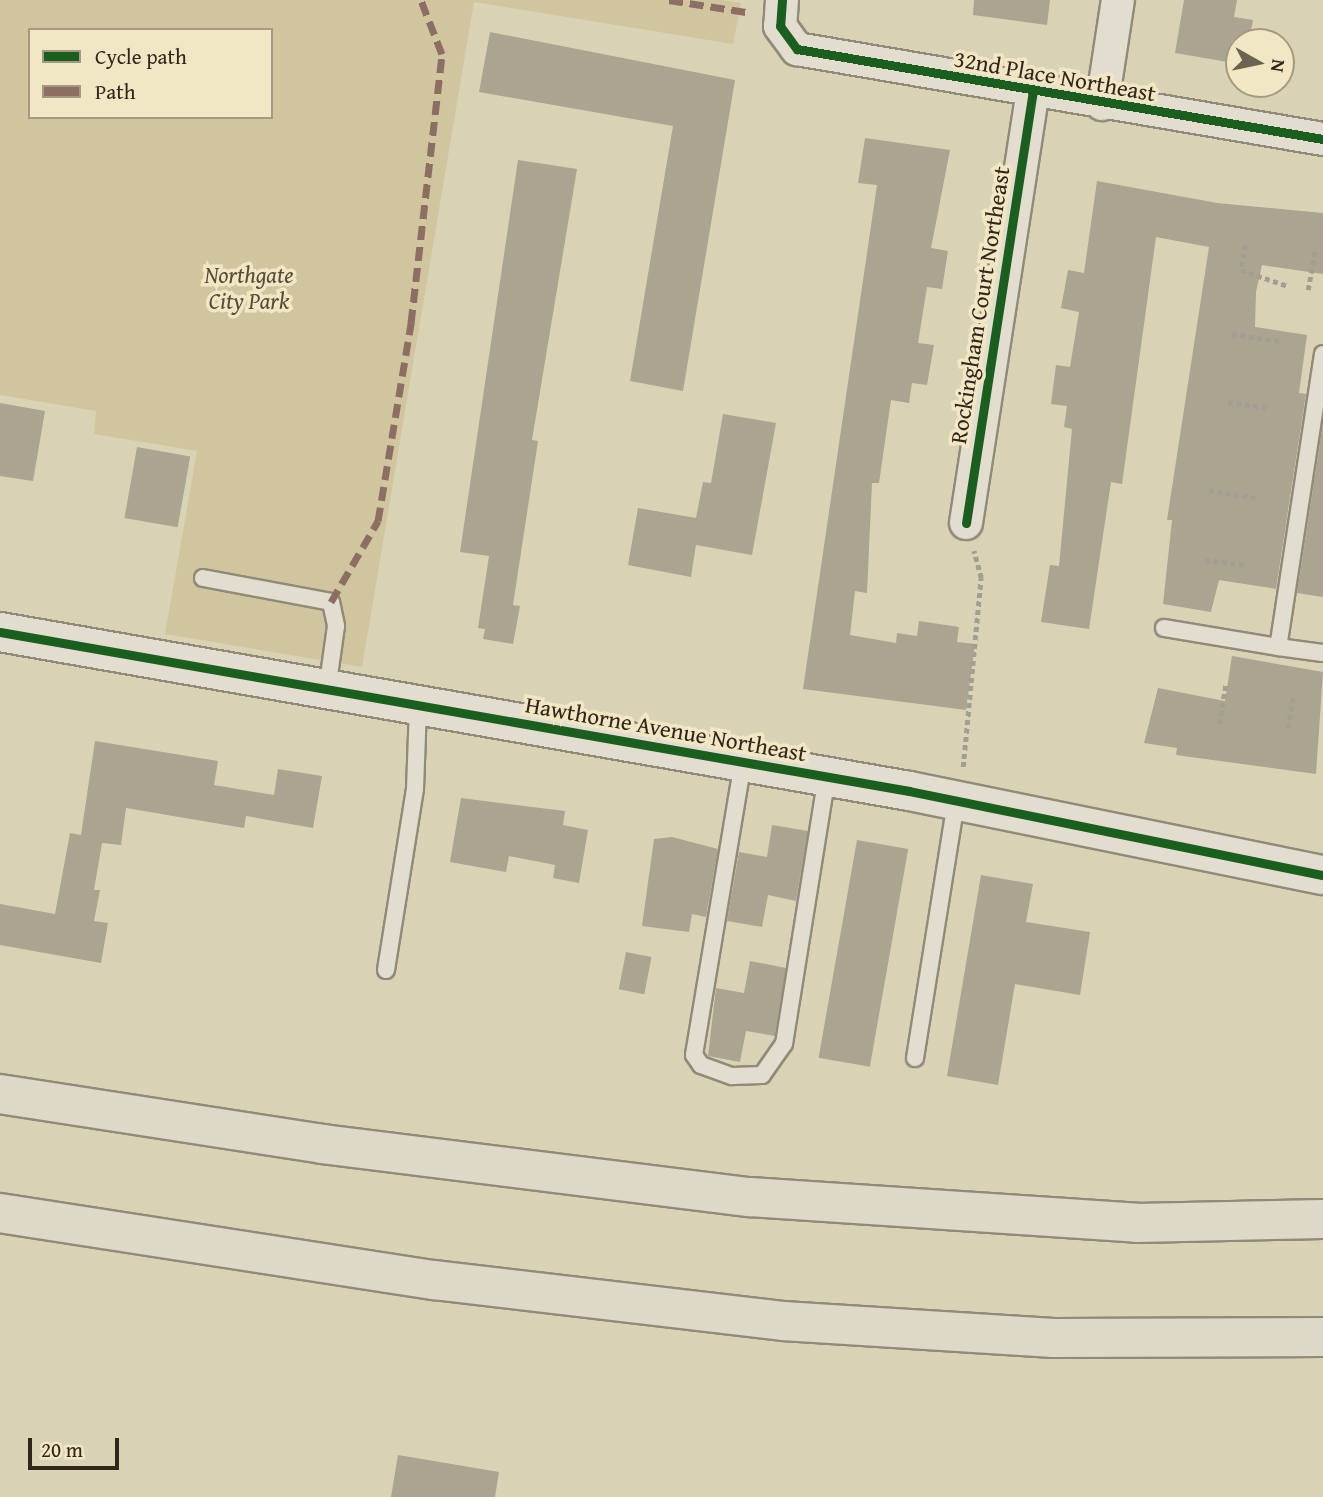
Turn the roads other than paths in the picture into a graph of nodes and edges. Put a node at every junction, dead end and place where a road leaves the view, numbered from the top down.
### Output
1 (782, 0) edge
2 (1118, 0) edge
3 (1033, 92) junction
4 (1102, 104) junction
5 (1323, 139) edge
6 (1323, 354) edge
7 (966, 523) road end
8 (203, 578) dead end
9 (1164, 628) dead end
10 (0, 632) edge
11 (1278, 647) junction
12 (1323, 653) edge
13 (327, 690) junction
14 (418, 706) junction
15 (743, 762) junction
16 (827, 776) junction
17 (959, 785) junction
18 (1323, 875) edge
19 (386, 970) dead end
20 (915, 1058) dead end
21 (0, 1094) edge
22 (0, 1213) edge
23 (1323, 1219) edge
24 (1323, 1337) edge

1 - 3 street, 32nd Place Northeast
2 - 4 street
3 - 4 street, 32nd Place Northeast
3 - 7 street, Rockingham Court Northeast
4 - 5 street, 32nd Place Northeast
6 - 11 lane
8 - 13 lane
9 - 11 lane
10 - 13 main road, Hawthorne Avenue Northeast
11 - 12 lane
13 - 14 main road, Hawthorne Avenue Northeast
14 - 15 main road, Hawthorne Avenue Northeast
14 - 19 lane
15 - 16 main road, Hawthorne Avenue Northeast
15 - 16 lane
16 - 17 main road, Hawthorne Avenue Northeast
17 - 18 main road, Hawthorne Avenue Northeast
17 - 20 lane
21 - 23 highway
22 - 24 highway

